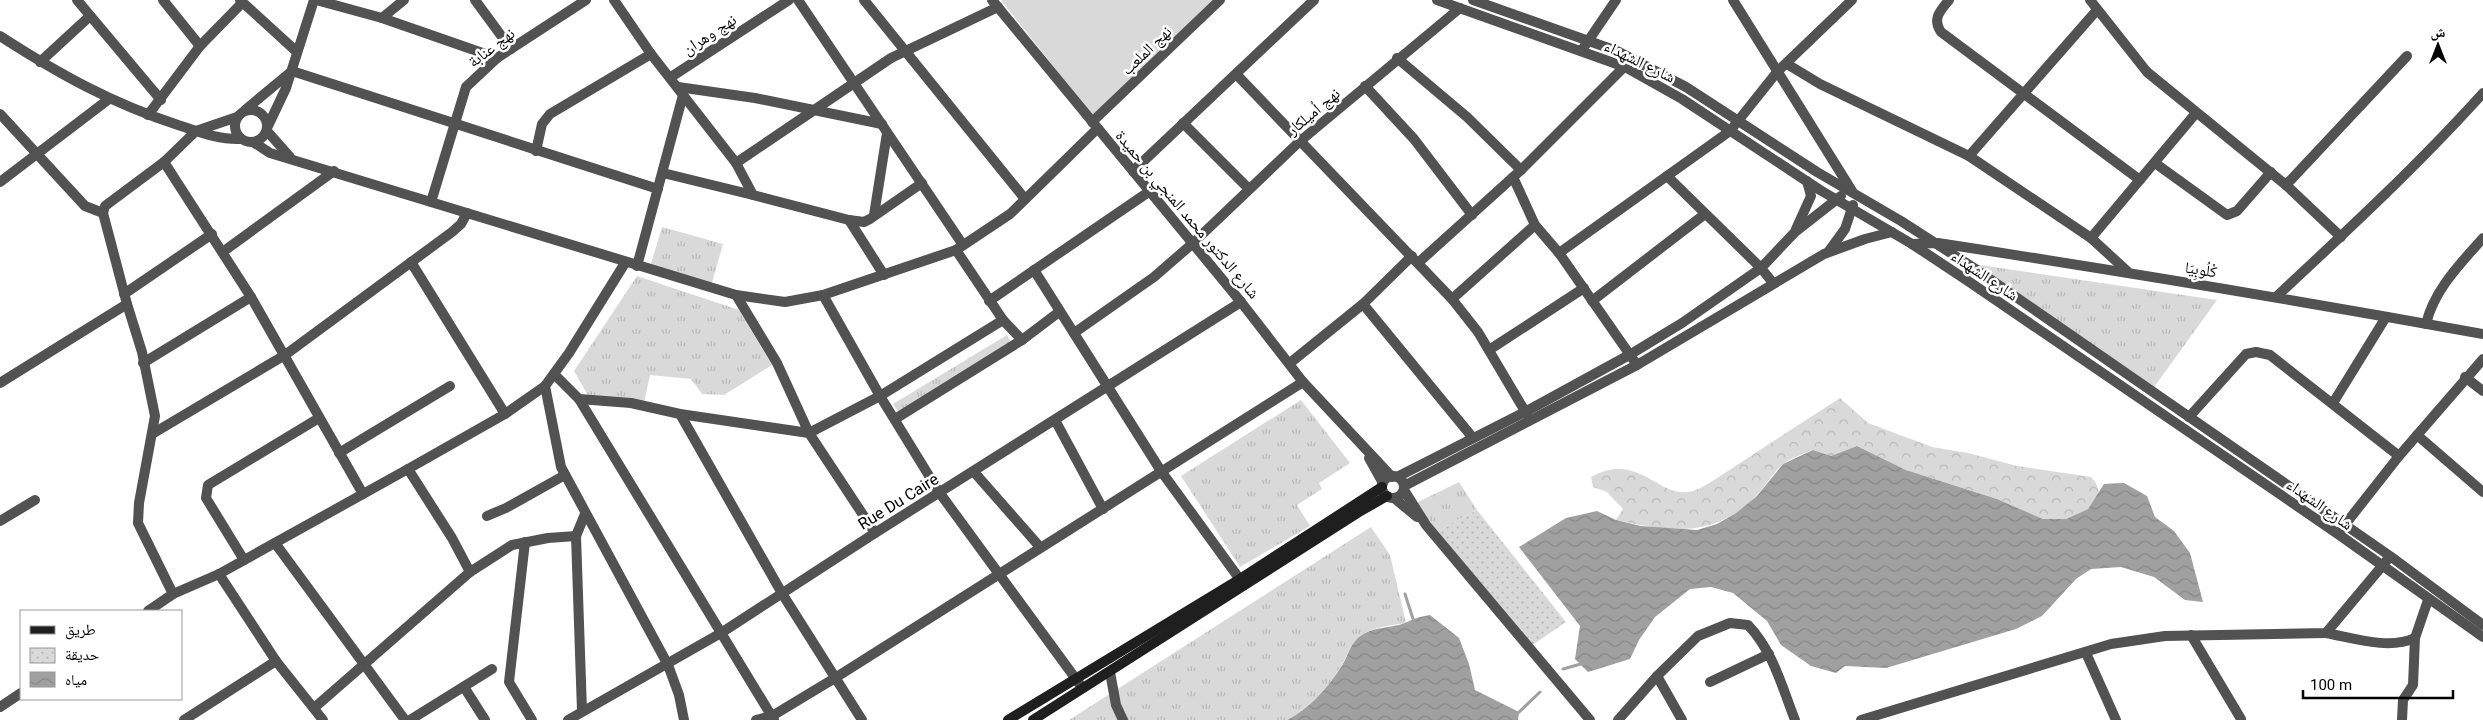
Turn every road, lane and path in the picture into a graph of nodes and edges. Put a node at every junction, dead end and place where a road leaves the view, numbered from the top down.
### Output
1 (77, 0) edge
2 (163, 0) edge
3 (315, 0) edge
4 (404, 0) edge
5 (475, 0) edge
6 (586, 0) edge
7 (614, 0) edge
8 (789, 0) edge
9 (798, 0) edge
10 (864, 0) edge
11 (1220, 0) edge
12 (1314, 0) edge
13 (1438, 0) edge
14 (1473, 0) edge
15 (1616, 0) edge
16 (1733, 0) edge
17 (1852, 0) edge
18 (1949, 0) edge
19 (2090, 0) edge
20 (241, 1) edge
21 (995, 4) edge
22 (1460, 8) junction
23 (2097, 10) junction
24 (90, 16) junction
25 (382, 18) junction
26 (0, 36) edge
27 (1588, 39) junction
28 (200, 46) junction
29 (511, 49) junction
30 (904, 50) junction
31 (1582, 50) junction
32 (297, 52) junction
33 (652, 54) junction
34 (2407, 56) dead end
35 (497, 58) junction
36 (1397, 58) junction
37 (1632, 58) junction
38 (40, 62) junction
39 (1786, 64) junction
40 (1625, 67) junction
41 (292, 71) junction
42 (1777, 72) junction
43 (1236, 74) junction
44 (671, 77) junction
45 (856, 83) junction
46 (1366, 86) junction
47 (681, 91) junction
48 (2025, 93) junction
49 (2483, 93) edge
50 (108, 100) junction
51 (160, 100) junction
52 (1715, 106) junction
53 (812, 111) junction
54 (2196, 112) junction
55 (0, 114) edge
56 (240, 114) junction
57 (148, 115) junction
58 (1707, 115) junction
59 (1740, 121) junction
60 (1183, 122) junction
61 (454, 123) junction
62 (1095, 125) junction
63 (884, 128) junction
64 (267, 129) junction
65 (196, 131) junction
66 (1730, 131) junction
67 (241, 138) junction
68 (252, 142) junction
69 (1299, 142) junction
70 (536, 151) junction
71 (36, 155) junction
72 (1970, 156) junction
73 (290, 157) junction
74 (164, 162) junction
75 (736, 163) junction
76 (2156, 163) junction
77 (1521, 170) junction
78 (334, 171) junction
79 (1133, 171) junction
80 (2271, 172) junction
81 (663, 173) junction
82 (1667, 176) junction
83 (1513, 177) junction
84 (2140, 180) junction
85 (1807, 181) junction
86 (0, 182) edge
87 (922, 183) junction
88 (2286, 185) junction
89 (658, 189) junction
90 (1249, 189) junction
91 (1150, 191) junction
92 (1851, 192) junction
93 (753, 195) junction
94 (1025, 199) junction
95 (1837, 200) junction
96 (431, 202) junction
97 (1853, 209) junction
98 (103, 213) junction
99 (467, 213) junction
100 (1705, 214) junction
101 (874, 215) junction
102 (1472, 215) junction
103 (849, 220) junction
104 (1535, 225) junction
105 (1795, 232) junction
106 (1892, 232) junction
107 (212, 234) junction
108 (2341, 237) junction
109 (2090, 238) junction
110 (2483, 238) edge
111 (1192, 244) junction
112 (1912, 244) junction
113 (1938, 244) junction
114 (960, 248) junction
115 (224, 252) junction
116 (1559, 253) junction
117 (1824, 254) junction
118 (1415, 260) junction
119 (411, 262) junction
120 (625, 262) junction
121 (637, 266) junction
122 (1762, 268) junction
123 (1034, 270) junction
124 (2128, 272) junction
125 (884, 275) junction
126 (1773, 283) junction
127 (1584, 288) junction
128 (124, 294) junction
129 (736, 295) junction
130 (823, 295) junction
131 (2278, 296) junction
132 (252, 297) junction
133 (1452, 299) junction
134 (1592, 300) junction
135 (989, 301) junction
136 (1241, 302) junction
137 (127, 304) junction
138 (1363, 304) junction
139 (1059, 312) junction
140 (2386, 316) junction
141 (1003, 320) junction
142 (2426, 324) junction
143 (1074, 333) junction
144 (2483, 334) edge
145 (1022, 340) junction
146 (1490, 350) junction
147 (1631, 354) junction
148 (285, 355) junction
149 (2483, 358) edge
150 (143, 363) junction
151 (1290, 363) junction
152 (1637, 365) junction
153 (554, 374) junction
154 (2466, 378) junction
155 (1304, 382) junction
156 (0, 383) edge
157 (450, 386) dead end
158 (545, 386) junction
159 (1108, 388) junction
160 (2483, 392) edge
161 (880, 396) junction
162 (580, 399) junction
163 (2333, 403) junction
164 (505, 414) junction
165 (680, 414) junction
166 (1528, 416) junction
167 (2189, 417) junction
168 (319, 418) junction
169 (895, 419) junction
170 (1055, 420) junction
171 (808, 433) junction
172 (152, 434) junction
173 (2417, 435) junction
174 (1473, 438) junction
175 (1362, 446) junction
176 (339, 453) junction
177 (2399, 456) junction
178 (408, 469) junction
179 (1160, 471) junction
180 (974, 472) junction
181 (565, 474) junction
182 (1395, 477) junction
183 (1404, 488) junction
184 (1387, 491) junction
185 (939, 492) junction
186 (2483, 492) edge
187 (364, 494) junction
188 (35, 500) dead end
189 (1103, 509) junction
190 (585, 514) junction
191 (486, 516) dead end
192 (0, 521) edge
193 (1426, 525) junction
194 (2341, 530) junction
195 (875, 533) junction
196 (576, 536) junction
197 (525, 542) junction
198 (276, 543) junction
199 (1040, 547) junction
200 (2390, 556) junction
201 (244, 560) junction
202 (2382, 566) junction
203 (470, 572) junction
204 (219, 574) junction
205 (998, 574) junction
206 (1242, 582) junction
207 (173, 594) junction
208 (783, 594) junction
209 (2428, 600) junction
210 (149, 610) edge
211 (2482, 632) edge
212 (721, 633) junction
213 (2326, 633) junction
214 (2191, 635) junction
215 (2415, 638) junction
216 (2086, 653) junction
217 (1769, 654) junction
218 (276, 661) junction
219 (365, 664) junction
220 (668, 665) junction
221 (492, 669) dead end
222 (1110, 672) junction
223 (1657, 676) junction
224 (835, 678) junction
225 (1075, 678) junction
226 (1710, 682) dead end
227 (464, 687) junction
228 (1084, 689) junction
229 (20, 694) edge
230 (0, 707) edge
231 (314, 708) junction
232 (582, 711) junction
233 (773, 718) edge
234 (2241, 719) edge
235 (184, 720) edge
236 (322, 720) edge
237 (405, 720) edge
238 (410, 720) edge
239 (485, 720) edge
240 (532, 720) edge
241 (568, 720) edge
242 (684, 720) edge
243 (756, 720) edge
244 (862, 720) edge
245 (1008, 720) edge
246 (1033, 720) edge
247 (1122, 720) edge
248 (1590, 720) edge
249 (1618, 720) edge
250 (1682, 720) edge
251 (1796, 720) edge
252 (1861, 720) edge
253 (2116, 720) edge
254 (2402, 720) edge

1 - 24 street
2 - 28 street
3 - 25 street
3 - 32 street
4 - 25 street
5 - 29 street
6 - 29 street, نهج عنابة
7 - 33 street
8 - 44 street, نهج وهران
9 - 45 street
10 - 30 street
11 - 62 street, نهج الملعب
12 - 43 street
13 - 22 street, شارع الشهداء
14 - 27 street, شارع الشهداء
15 - 27 street
16 - 42 street
17 - 39 street
18 - 48 street
19 - 23 street
20 - 28 street
20 - 32 street
21 - 30 street
21 - 62 street, شارع الدكتور محمد المنجي بن حميدة
22 - 31 street, شارع الشهداء
22 - 36 street, نهج أميلكار
23 - 48 street
23 - 54 street
24 - 38 street
24 - 51 street
25 - 35 street
26 - 38 street
27 - 31 street
27 - 37 street, شارع الشهداء
28 - 51 street
29 - 35 street, نهج عنابة
30 - 45 street
30 - 94 street
31 - 40 street, شارع الشهداء
32 - 41 street
33 - 44 street
33 - 70 street
34 - 88 street
35 - 61 street, نهج عنابة
36 - 46 street, نهج أميلكار
36 - 77 street
37 - 40 street
37 - 52 street, شارع الشهداء
38 - 50 street
39 - 42 street
39 - 72 street
40 - 58 street, شارع الشهداء
40 - 77 street
41 - 56 street
41 - 61 street
41 - 64 street
42 - 59 street
42 - 92 street
43 - 60 street
43 - 69 street
44 - 47 street
45 - 53 street
45 - 63 street
46 - 69 street, نهج أميلكار
46 - 102 street
47 - 53 street
47 - 75 street
47 - 81 street
48 - 72 street
48 - 84 street
49 - 108 street
50 - 57 street
50 - 71 street
51 - 57 street
52 - 58 street
52 - 59 street, شارع الشهداء
53 - 63 street
53 - 75 street
54 - 76 street
54 - 80 street
55 - 71 street
56 - 64 street
56 - 65 street
56 - 67 street
57 - 65 street
58 - 66 street, شارع الشهداء
59 - 66 street
59 - 92 street, شارع الشهداء
60 - 79 street
60 - 90 street
61 - 70 street
61 - 96 street, نهج عنابة
62 - 79 street, شارع الدكتور محمد المنجي بن حميدة
62 - 94 street, نهج الملعب
63 - 87 street
63 - 101 street
64 - 68 street
64 - 73 street
65 - 67 street
65 - 74 street
66 - 82 street
66 - 85 street, شارع الشهداء
67 - 68 street
68 - 73 street, نهج الملعب
69 - 90 street, نهج أميلكار
69 - 118 street
70 - 89 street
71 - 86 street
71 - 98 street
72 - 109 street
73 - 78 street, نهج الملعب
74 - 98 street
74 - 107 street
75 - 93 street
76 - 80 street
76 - 84 street
77 - 83 street
78 - 96 street, نهج الملعب
78 - 115 street
79 - 91 street, شارع الدكتور محمد المنجي بن حميدة
80 - 88 street
81 - 89 street
81 - 93 street
82 - 100 street
82 - 116 street
83 - 102 street
83 - 104 street
84 - 109 street
85 - 95 street, شارع الشهداء
85 - 105 street
87 - 101 street
87 - 114 street
88 - 108 street
89 - 121 street
90 - 111 street, نهج أميلكار
91 - 111 street, شارع الدكتور محمد المنجي بن حميدة
91 - 123 street
92 - 95 street
92 - 97 street
92 - 113 street, شارع الشهداء
93 - 103 street
94 - 114 street, نهج الملعب
95 - 97 street, شارع الشهداء
95 - 105 street
96 - 99 street, نهج الملعب
97 - 106 street, شارع الشهداء
97 - 117 street
98 - 128 street
99 - 119 street
99 - 120 street, نهج الملعب
100 - 122 street
100 - 134 street
101 - 103 street
102 - 118 street
103 - 125 street
104 - 116 street
104 - 133 street
105 - 122 street
106 - 112 street, شارع الشهداء
106 - 117 street
107 - 115 street
107 - 128 street
108 - 131 street
109 - 124 street
110 - 142 street
111 - 136 street, شارع الدكتور محمد المنجي بن حميدة
111 - 143 street, نهج أميلكار
112 - 113 street, كْلُوبِيَا
112 - 194 street, شارع الشهداء
113 - 124 street, كْلُوبِيَا
113 - 167 street, شارع الشهداء
114 - 125 street, نهج الملعب
114 - 135 street
115 - 132 street
116 - 127 street
117 - 126 street
118 - 133 street
118 - 138 street
119 - 148 street
119 - 164 street
120 - 121 street, نهج الملعب
120 - 153 street
121 - 129 street, نهج الملعب
122 - 126 street
122 - 147 street
123 - 135 street
123 - 139 street
124 - 131 street, كْلُوبِيَا
125 - 130 street, نهج الملعب
126 - 152 street
127 - 134 street
127 - 146 street
128 - 137 street
129 - 130 street, نهج الملعب
129 - 171 street
130 - 161 street
131 - 140 street, كْلُوبِيَا
132 - 148 street
132 - 150 street
133 - 146 street
134 - 147 street
135 - 141 street
136 - 151 street, شارع الدكتور محمد المنجي بن حميدة
136 - 159 street, Rue Du Caire
137 - 150 street
137 - 156 street
138 - 151 street
138 - 174 street
139 - 143 street
139 - 145 street
140 - 142 street, كْلُوبِيَا
140 - 163 street
141 - 145 street
141 - 161 street
142 - 144 street, كْلُوبِيَا
143 - 159 street
145 - 169 street
146 - 166 street
147 - 152 street
147 - 166 street
148 - 168 street
148 - 172 street
149 - 154 street
150 - 172 street
151 - 155 street, شارع الدكتور محمد المنجي بن حميدة
152 - 166 street
153 - 158 street
153 - 162 street
154 - 160 street
154 - 173 street
155 - 175 street, شارع الدكتور محمد المنجي بن حميدة
155 - 179 street
157 - 176 street
158 - 164 street
158 - 181 street
159 - 170 street, Rue Du Caire
159 - 179 street
161 - 169 street
161 - 171 street
162 - 165 street
162 - 212 street
163 - 167 street
163 - 177 street
164 - 178 street
165 - 171 street
165 - 208 street
166 - 174 street
166 - 183 street
167 - 194 street, شارع الشهداء
168 - 176 street
168 - 201 street
169 - 185 street
170 - 180 street, Rue Du Caire
170 - 189 street
171 - 195 street
172 - 207 street
173 - 177 street
173 - 186 street
174 - 182 street
175 - 182 street
175 - 184 street
176 - 187 street
177 - 194 street
178 - 187 street
178 - 203 street
179 - 189 street
179 - 206 street
180 - 185 street, Rue Du Caire
180 - 199 street
181 - 190 street
181 - 191 street
182 - 183 street
182 - 184 street
183 - 184 street
183 - 193 street
184 - 193 street
184 - 206 main road
185 - 195 street, Rue Du Caire
185 - 205 street
187 - 198 street
188 - 192 street
189 - 199 street
190 - 196 street
190 - 220 street
193 - 248 street
194 - 200 street, شارع الشهداء
194 - 202 street, شارع الشهداء
195 - 208 street, Rue Du Caire
196 - 197 street
196 - 232 street
197 - 203 street
197 - 240 street
198 - 201 street
198 - 219 street
199 - 205 street
200 - 202 street
200 - 211 street, شارع الشهداء
201 - 204 street
202 - 209 street, شارع الشهداء
202 - 213 street
203 - 219 street
204 - 207 street
204 - 218 street
205 - 224 street
205 - 225 street
206 - 222 main road
206 - 225 main road
207 - 210 street
208 - 212 street, Rue Du Caire
208 - 224 street
209 - 211 street, شارع الشهداء
209 - 215 street
212 - 220 street, Rue Du Caire
212 - 233 street
213 - 214 street
213 - 215 street
214 - 216 street
214 - 234 street
215 - 254 street
216 - 252 street
216 - 253 street
217 - 223 street
217 - 226 street
217 - 251 street
218 - 231 street
218 - 235 street
219 - 231 street
219 - 237 street
220 - 232 street, Rue Du Caire
220 - 242 street
221 - 227 street
222 - 228 main road
222 - 247 street
223 - 249 street
223 - 250 street
224 - 233 street
224 - 244 street
225 - 228 street
225 - 245 main road
227 - 238 street
227 - 239 street
228 - 246 main road
229 - 230 street
231 - 236 street
232 - 241 street, Rue Du Caire
233 - 243 street

